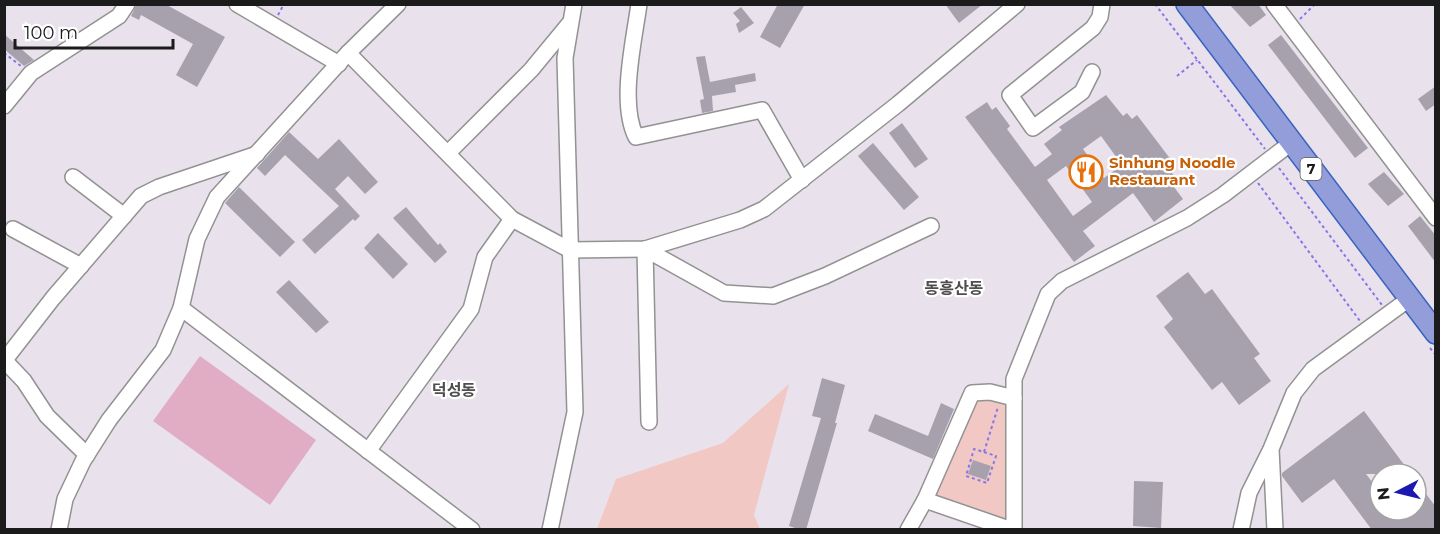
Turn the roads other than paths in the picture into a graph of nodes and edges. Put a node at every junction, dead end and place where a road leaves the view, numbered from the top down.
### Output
1 (127, 4) edge
2 (237, 4) edge
3 (398, 4) edge
4 (574, 4) edge
5 (639, 4) edge
6 (1017, 4) edge
7 (1102, 4) edge
8 (1187, 4) edge
9 (1274, 4) edge
10 (569, 24) junction
11 (344, 58) junction
12 (1092, 72) dead end
13 (4, 106) edge
14 (1291, 143) junction
15 (449, 152) junction
16 (260, 153) junction
17 (73, 177) dead end
18 (802, 180) junction
19 (124, 216) junction
20 (1436, 218) edge
21 (512, 219) junction
22 (931, 226) dead end
23 (13, 229) dead end
24 (645, 249) junction
25 (570, 250) junction
26 (81, 266) junction
27 (1409, 299) junction
28 (181, 308) junction
29 (1436, 333) edge
30 (5, 361) edge
31 (1008, 397) junction
32 (649, 422) dead end
33 (1271, 448) junction
34 (368, 451) junction
35 (87, 455) junction
36 (925, 500) junction
37 (59, 530) edge
38 (472, 530) edge
39 (550, 530) edge
40 (908, 530) edge
41 (1013, 530) edge
42 (1241, 530) edge
43 (1275, 530) edge

1 - 13 street
2 - 11 street
3 - 11 street
4 - 10 street
5 - 18 street
6 - 18 street
7 - 12 street
8 - 14 highway, 7
9 - 20 street
10 - 15 street
10 - 25 street
11 - 15 street
11 - 16 street
14 - 27 highway, 7
14 - 31 street
15 - 21 street
16 - 19 street
16 - 28 street
17 - 19 street
18 - 24 street
19 - 26 street
21 - 25 street
21 - 34 street
22 - 24 street
23 - 26 street
24 - 25 street
24 - 32 street
25 - 39 street
26 - 30 street
27 - 29 highway, 7
27 - 33 street
28 - 34 street
28 - 35 street
30 - 35 street
31 - 36 street
31 - 41 street
33 - 42 street
33 - 43 street
34 - 38 street
35 - 37 street
36 - 40 street
36 - 41 street

